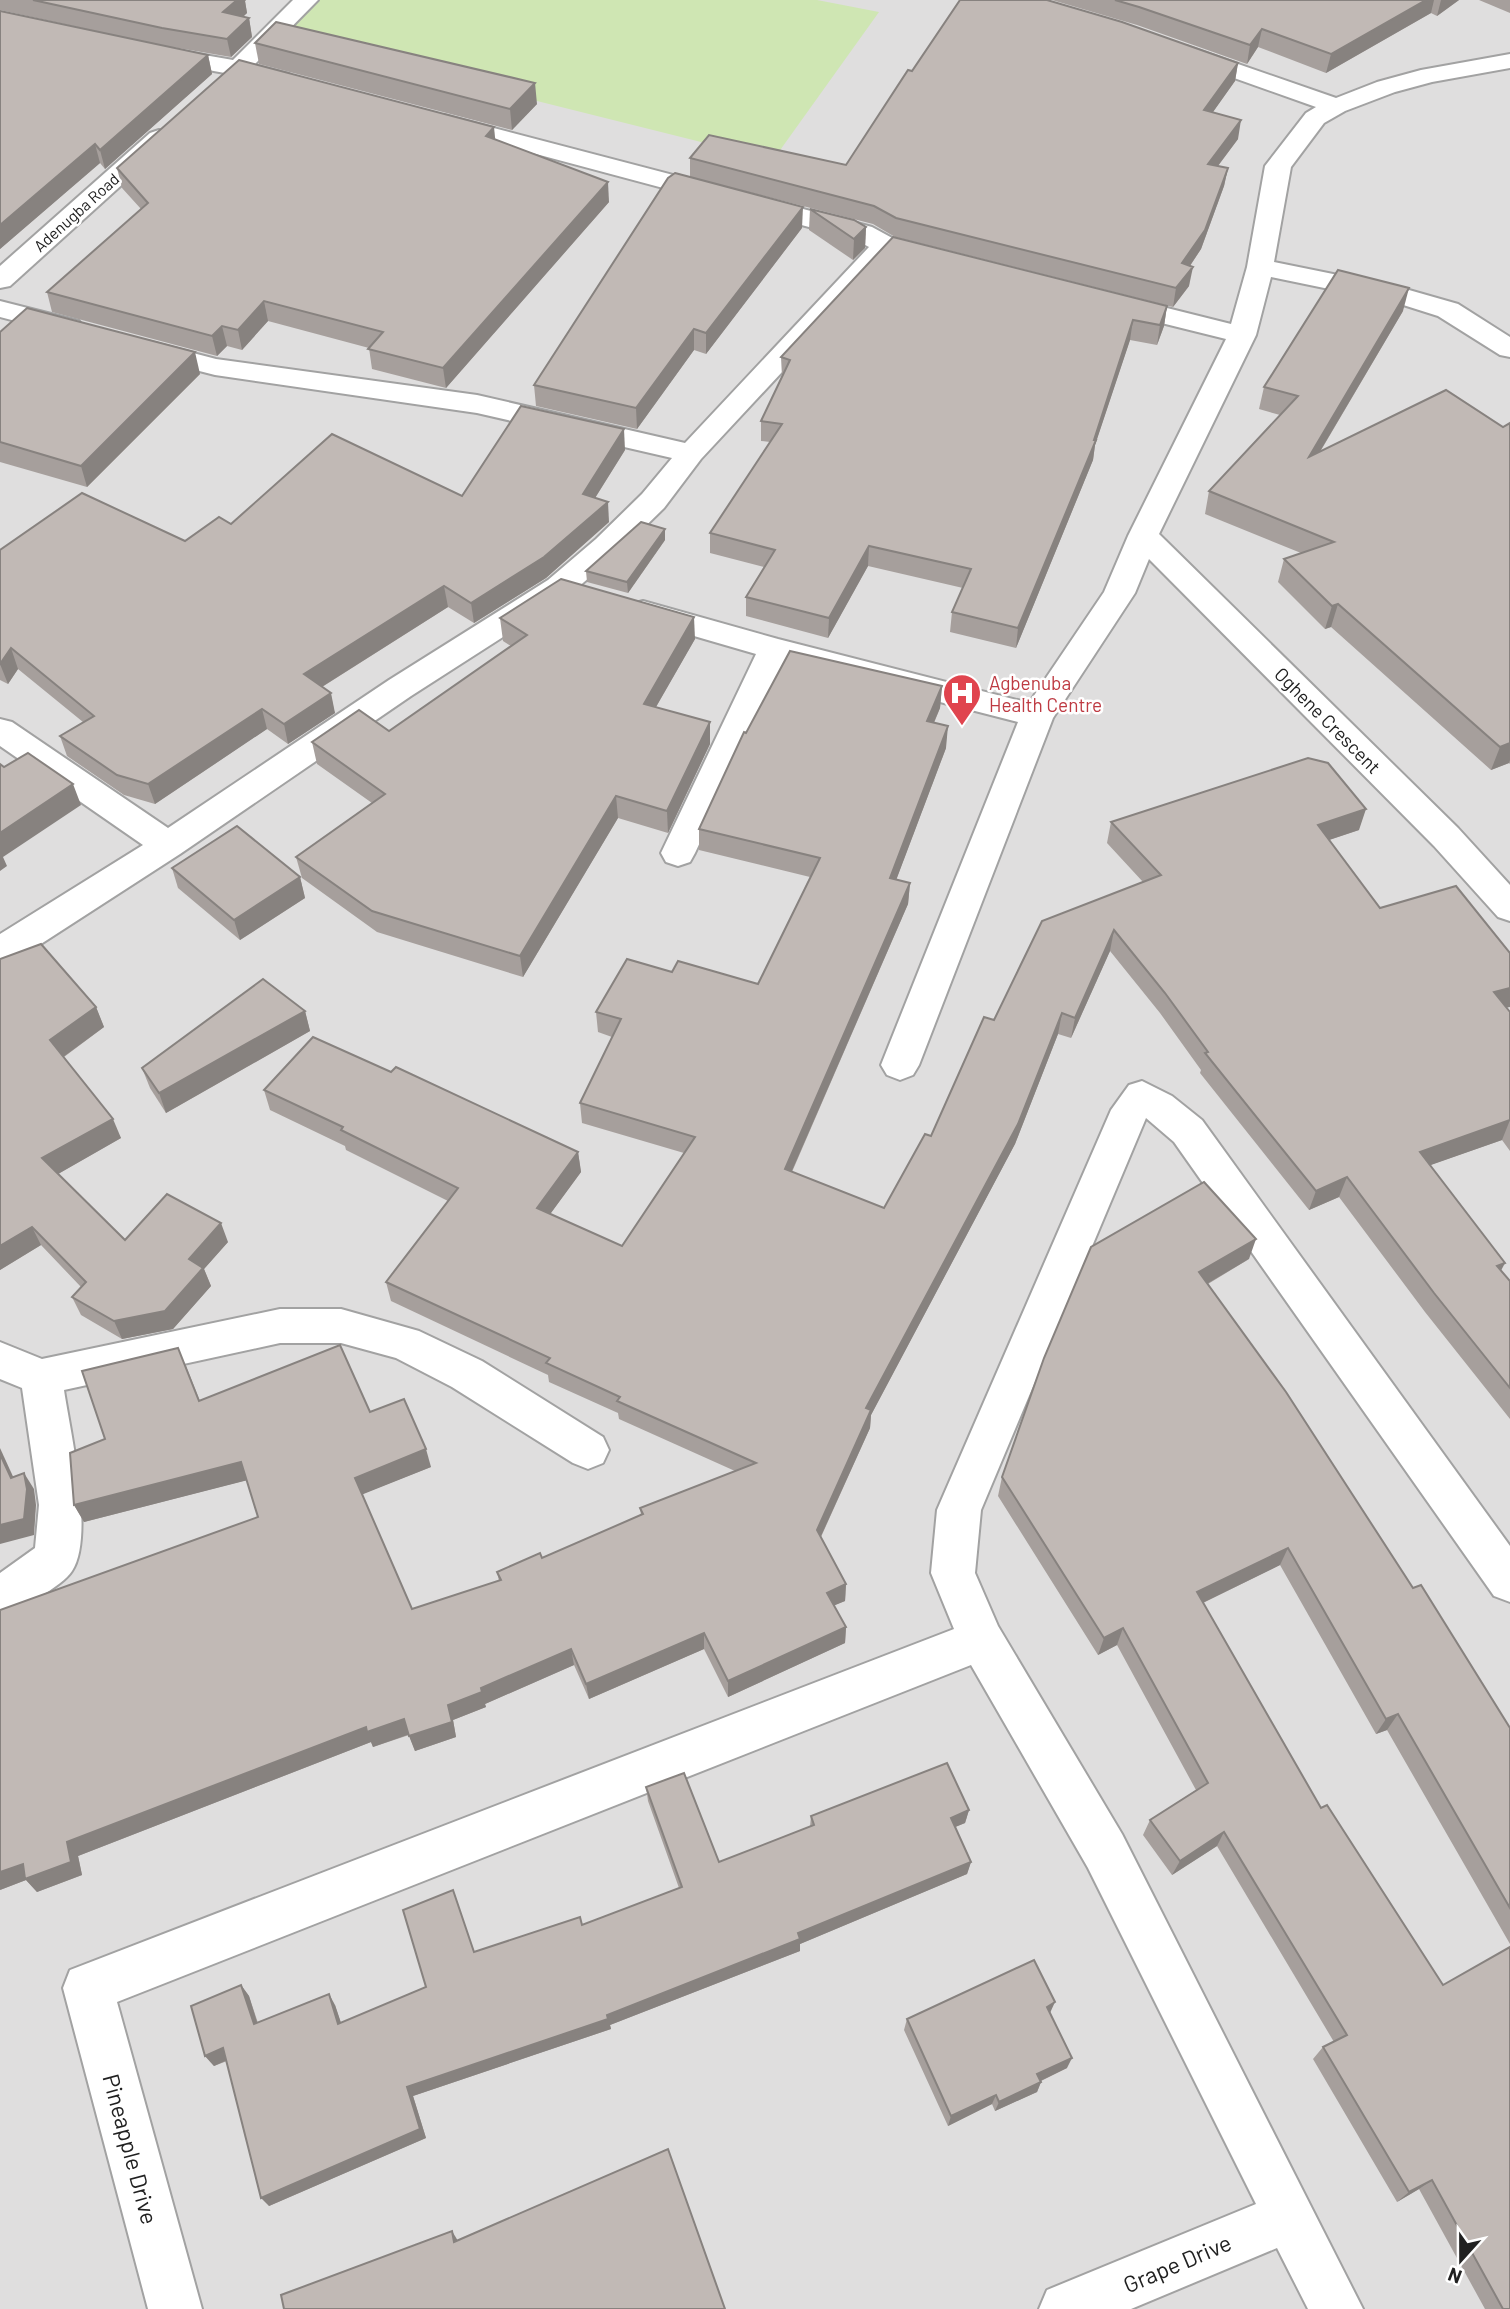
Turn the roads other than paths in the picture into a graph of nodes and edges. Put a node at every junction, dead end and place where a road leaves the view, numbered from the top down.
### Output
1 (306, 0) edge
2 (1167, 46) edge
3 (141, 51) edge
4 (1510, 61) edge
5 (237, 68) junction
6 (304, 85) edge
7 (216, 87) edge
8 (1336, 106) junction
9 (425, 117) edge
10 (175, 123) edge
11 (885, 245) junction
12 (964, 265) edge
13 (1260, 267) junction
14 (0, 280) edge
15 (1097, 298) edge
16 (0, 309) edge
17 (1242, 335) junction
18 (1510, 349) edge
19 (691, 453) junction
20 (1143, 536) junction
21 (559, 587) junction
22 (774, 649) junction
23 (1037, 716) junction
24 (0, 730) edge
25 (168, 845) junction
26 (678, 853) dead end
27 (1510, 908) edge
28 (0, 952) edge
29 (900, 1066) dead end
30 (0, 1360) edge
31 (41, 1377) junction
32 (588, 1450) dead end
33 (1510, 1582) edge
34 (0, 1595) edge
35 (981, 1640) junction
36 (1289, 2217) junction
37 (175, 2309) edge
38 (1066, 2309) edge
39 (1336, 2309) edge

1 - 5 street
2 - 8 street
3 - 5 street
4 - 8 street
5 - 6 street
5 - 7 street
8 - 13 street
9 - 11 street
10 - 14 street, Adenugba Road
11 - 12 street
11 - 19 street
13 - 17 street
13 - 18 street
15 - 17 street
16 - 19 street
17 - 20 street
19 - 21 street
20 - 23 street
20 - 27 street, Oghene Crescent
21 - 22 street
21 - 25 street
22 - 23 street
22 - 26 street
23 - 29 street
24 - 25 street
25 - 28 street
30 - 31 street
31 - 32 street
31 - 34 street
33 - 35 street
35 - 36 street
35 - 37 street, Pineapple Drive
36 - 38 street, Grape Drive
36 - 39 street

